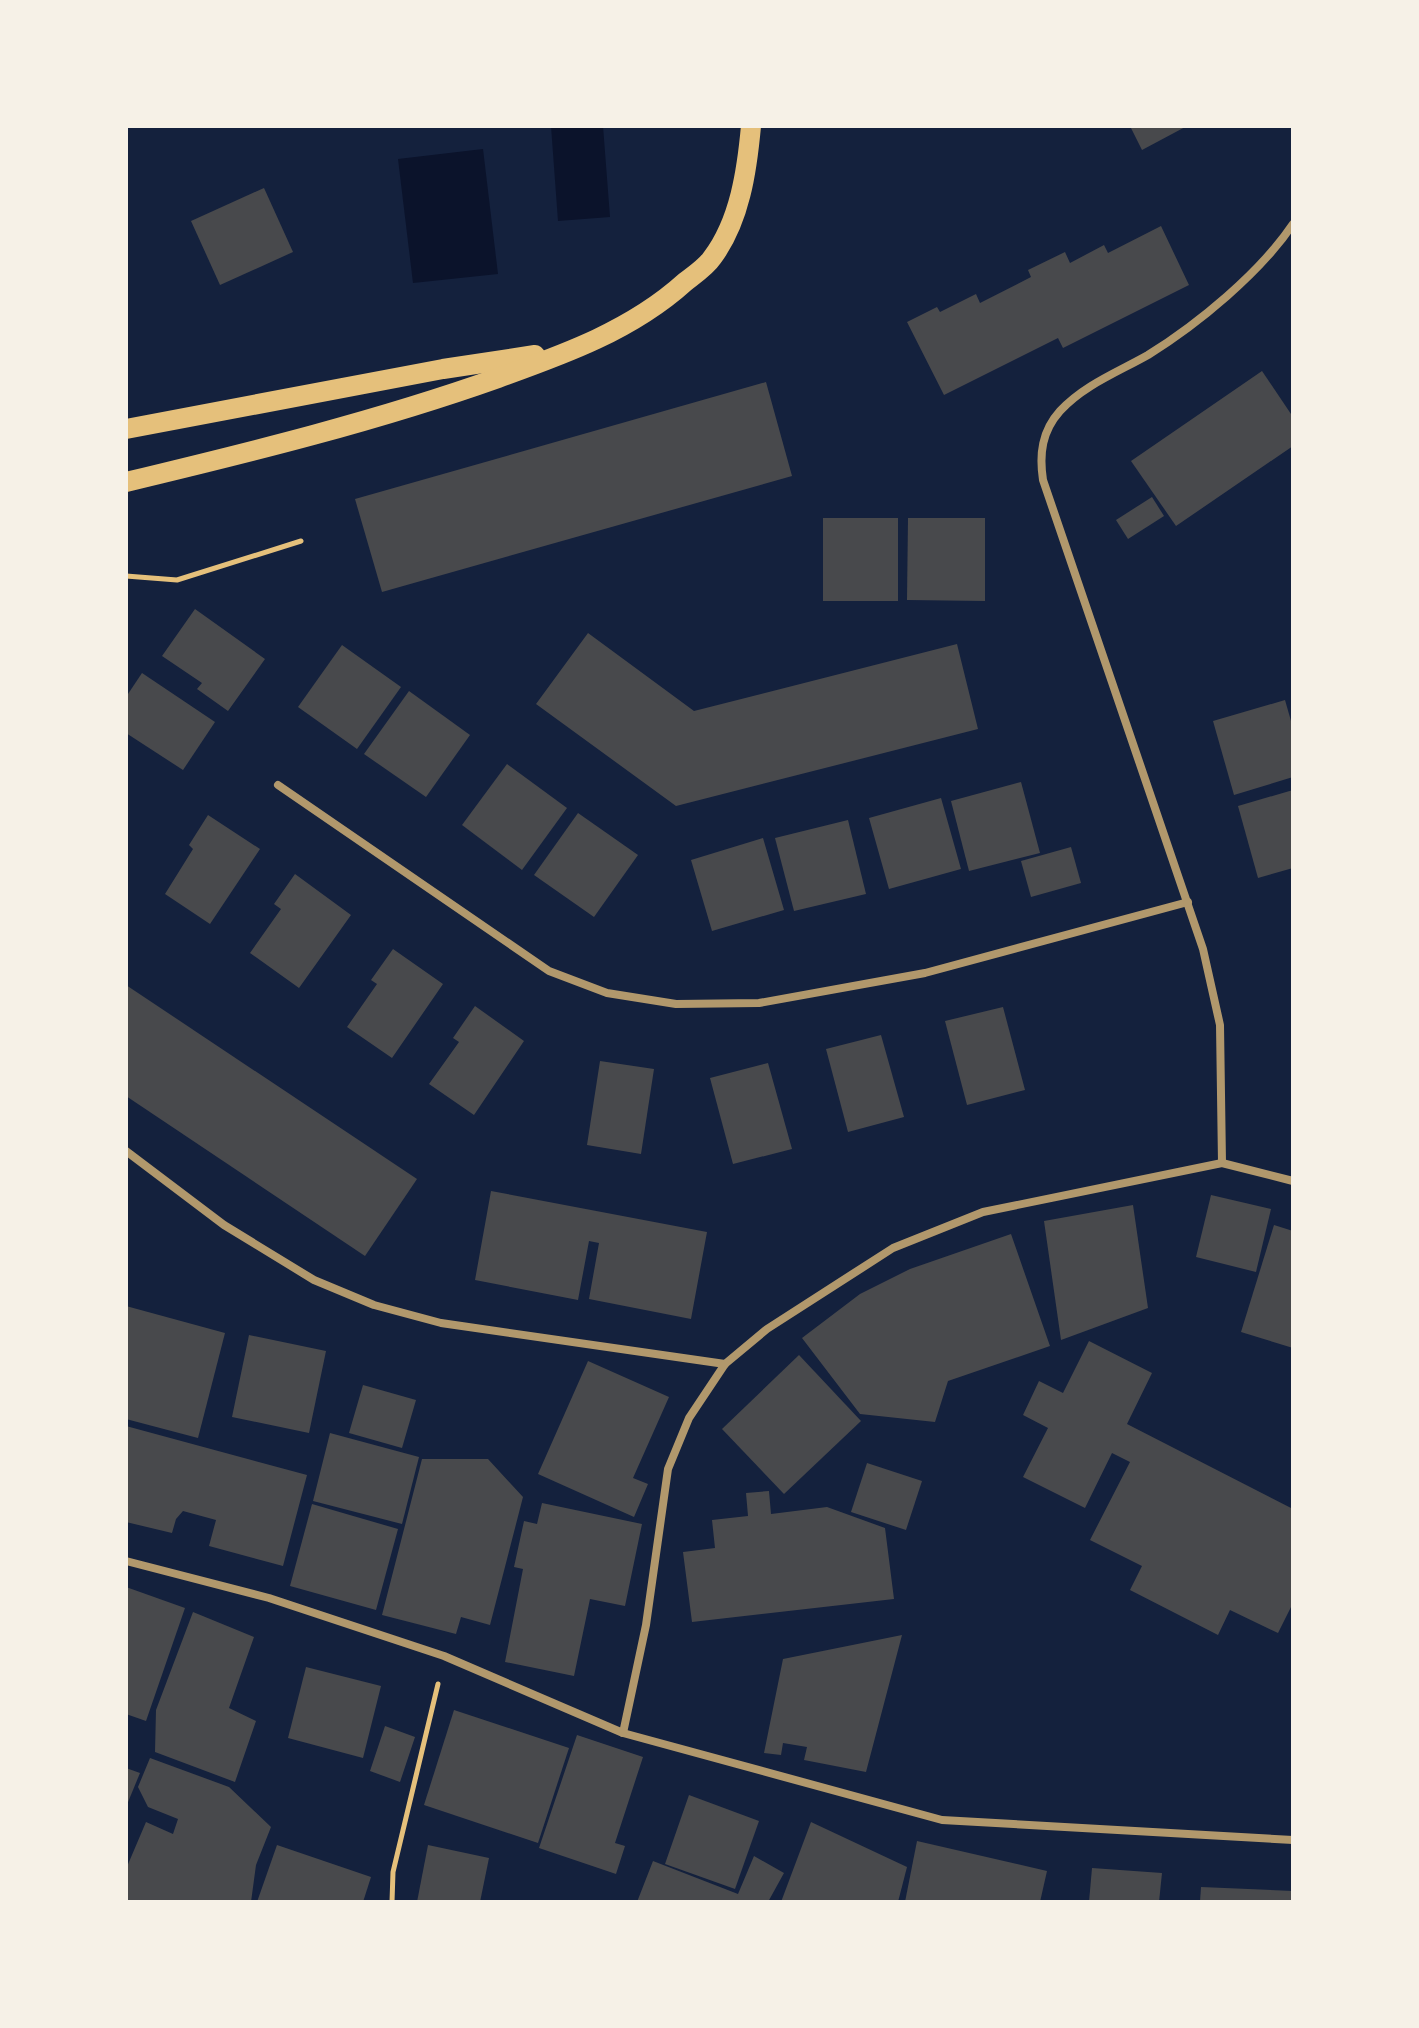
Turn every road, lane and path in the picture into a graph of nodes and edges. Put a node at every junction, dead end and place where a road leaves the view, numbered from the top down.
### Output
1 (751, 126) edge
2 (1293, 224) edge
3 (578, 349) junction
4 (126, 429) edge
5 (126, 482) edge
6 (301, 541) dead end
7 (126, 576) edge
8 (278, 785) dead end
9 (1188, 902) junction
10 (126, 1151) edge
11 (1222, 1163) junction
12 (1293, 1181) edge
13 (725, 1364) junction
14 (126, 1561) edge
15 (444, 1656) junction
16 (623, 1733) junction
17 (1293, 1840) edge
18 (392, 1902) edge

1 - 3 main road
2 - 9 street
3 - 4 main road
3 - 5 main road
6 - 7 path
8 - 9 street
9 - 11 street
10 - 13 street
11 - 12 street
11 - 13 street
13 - 16 street
14 - 15 street
15 - 16 street
15 - 18 path
16 - 17 street

